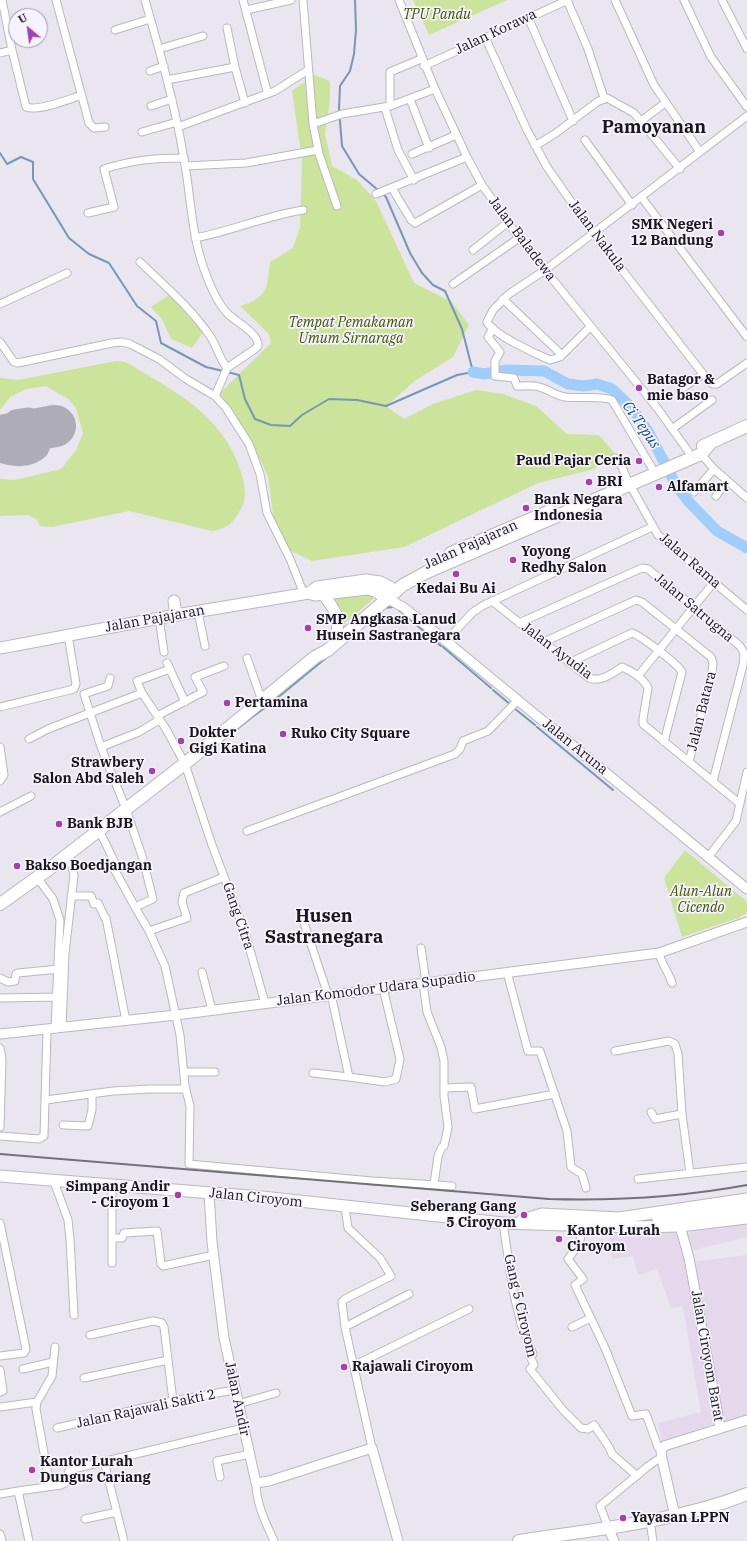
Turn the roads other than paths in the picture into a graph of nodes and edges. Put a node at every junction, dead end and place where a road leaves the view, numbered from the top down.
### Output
1 (2, 0) edge
2 (56, 0) edge
3 (145, 0) edge
4 (243, 0) edge
5 (291, 0) edge
6 (303, 0) edge
7 (399, 0) edge
8 (568, 0) edge
9 (615, 0) edge
10 (684, 0) edge
11 (722, 0) edge
12 (246, 10) junction
13 (528, 18) junction
14 (150, 19) junction
15 (227, 28) dead end
16 (115, 30) dead end
17 (203, 36) dead end
18 (485, 37) junction
19 (12, 50) junction
20 (159, 50) junction
21 (747, 50) edge
22 (0, 52) edge
23 (423, 62) junction
24 (164, 66) junction
25 (235, 67) junction
26 (308, 70) junction
27 (150, 71) dead end
28 (167, 80) junction
29 (434, 89) junction
30 (267, 91) dead end
31 (82, 95) junction
32 (604, 98) junction
33 (410, 99) junction
34 (172, 100) junction
35 (245, 103) junction
36 (665, 103) junction
37 (151, 106) dead end
38 (388, 107) junction
39 (747, 107) edge
40 (747, 116) edge
41 (573, 121) junction
42 (641, 121) junction
43 (178, 124) junction
44 (313, 124) junction
45 (105, 126) dead end
46 (142, 132) dead end
47 (456, 134) junction
48 (585, 140) dead end
49 (535, 146) junction
50 (429, 148) junction
51 (318, 150) junction
52 (700, 152) junction
53 (412, 154) dead end
54 (467, 157) junction
55 (185, 162) junction
56 (680, 169) junction
57 (414, 180) junction
58 (482, 185) junction
59 (392, 188) junction
60 (379, 193) dead end
61 (642, 198) junction
62 (632, 205) junction
63 (337, 206) dead end
64 (303, 210) dead end
65 (88, 213) dead end
66 (507, 223) junction
67 (594, 233) junction
68 (195, 238) junction
69 (519, 238) junction
70 (473, 250) dead end
71 (140, 262) dead end
72 (545, 270) junction
73 (67, 272) dead end
74 (453, 284) dead end
75 (503, 299) junction
76 (0, 304) edge
77 (590, 326) junction
78 (493, 328) junction
79 (747, 337) edge
80 (0, 342) edge
81 (562, 355) junction
82 (747, 363) edge
83 (225, 372) junction
84 (703, 374) junction
85 (683, 388) dead end
86 (215, 396) junction
87 (712, 400) dead end
88 (747, 426) edge
89 (672, 429) junction
90 (710, 444) junction
91 (688, 451) junction
92 (701, 454) junction
93 (615, 458) dead end
94 (666, 465) junction
95 (652, 468) junction
96 (714, 469) junction
97 (727, 481) junction
98 (628, 482) junction
99 (694, 492) dead end
100 (716, 496) dead end
101 (747, 498) edge
102 (652, 527) junction
103 (714, 582) junction
104 (307, 593) junction
105 (390, 593) junction
106 (323, 594) junction
107 (174, 601) dead end
108 (492, 601) junction
109 (693, 608) junction
110 (747, 610) edge
111 (198, 612) junction
112 (176, 615) junction
113 (159, 618) junction
114 (519, 623) junction
115 (676, 629) junction
116 (68, 635) junction
117 (335, 636) junction
118 (446, 641) junction
119 (544, 642) junction
120 (205, 646) dead end
121 (0, 648) edge
122 (658, 650) junction
123 (164, 652) dead end
124 (315, 657) junction
125 (247, 658) dead end
126 (569, 663) junction
127 (224, 666) dead end
128 (638, 676) junction
129 (110, 678) dead end
130 (142, 693) junction
131 (262, 701) junction
132 (515, 701) junction
133 (185, 702) junction
134 (0, 707) edge
135 (90, 712) junction
136 (158, 718) junction
137 (29, 739) dead end
138 (664, 742) junction
139 (101, 747) junction
140 (0, 748) edge
141 (690, 762) junction
142 (185, 764) junction
143 (747, 772) edge
144 (0, 781) edge
145 (713, 782) junction
146 (31, 796) dead end
147 (739, 803) junction
148 (126, 809) junction
149 (0, 812) edge
150 (99, 830) junction
151 (247, 831) dead end
152 (69, 854) junction
153 (709, 856) junction
154 (36, 876) junction
155 (224, 878) junction
156 (747, 889) edge
157 (71, 896) junction
158 (0, 904) edge
159 (135, 908) junction
160 (302, 917) dead end
161 (747, 922) edge
162 (149, 930) junction
163 (420, 948) dead end
164 (659, 953) junction
165 (58, 969) junction
166 (202, 972) dead end
167 (507, 972) junction
168 (0, 978) edge
169 (425, 983) junction
170 (672, 983) dead end
171 (384, 988) junction
172 (330, 994) junction
173 (58, 997) junction
174 (0, 998) edge
175 (265, 1003) junction
176 (212, 1010) junction
177 (176, 1015) junction
178 (126, 1021) junction
179 (55, 1029) junction
180 (0, 1034) edge
181 (0, 1048) edge
182 (615, 1051) dead end
183 (185, 1072) junction
184 (215, 1072) dead end
185 (313, 1073) dead end
186 (349, 1077) junction
187 (445, 1088) junction
188 (186, 1089) junction
189 (92, 1094) junction
190 (555, 1094) junction
191 (46, 1100) junction
192 (651, 1112) dead end
193 (682, 1114) junction
194 (63, 1124) dead end
195 (0, 1127) edge
196 (0, 1136) edge
197 (747, 1167) edge
198 (690, 1173) junction
199 (0, 1176) edge
200 (638, 1178) dead end
201 (54, 1179) junction
202 (112, 1184) junction
203 (434, 1184) junction
204 (452, 1186) dead end
205 (586, 1188) dead end
206 (209, 1193) junction
207 (747, 1200) edge
208 (345, 1207) junction
209 (747, 1208) edge
210 (747, 1218) edge
211 (542, 1219) junction
212 (619, 1222) junction
213 (680, 1222) junction
214 (0, 1223) edge
215 (507, 1223) junction
216 (584, 1226) junction
217 (112, 1238) junction
218 (214, 1255) junction
219 (112, 1263) dead end
220 (409, 1294) dead end
221 (469, 1309) dead end
222 (74, 1315) dead end
223 (591, 1318) junction
224 (572, 1327) dead end
225 (345, 1328) junction
226 (90, 1335) dead end
227 (55, 1348) dead end
228 (0, 1356) edge
229 (168, 1360) junction
230 (53, 1362) junction
231 (355, 1365) junction
232 (23, 1369) dead end
233 (0, 1370) edge
234 (84, 1378) dead end
235 (234, 1390) junction
236 (0, 1392) edge
237 (276, 1393) dead end
238 (173, 1401) junction
239 (37, 1402) junction
240 (238, 1404) junction
241 (0, 1406) edge
242 (747, 1420) edge
243 (57, 1428) dead end
244 (244, 1428) junction
245 (720, 1428) junction
246 (372, 1448) junction
247 (662, 1449) junction
248 (250, 1454) junction
249 (662, 1459) junction
250 (104, 1461) junction
251 (637, 1476) junction
252 (220, 1477) dead end
253 (256, 1483) junction
254 (50, 1486) junction
255 (18, 1491) junction
256 (0, 1494) edge
257 (747, 1494) edge
258 (117, 1512) junction
259 (675, 1516) junction
260 (85, 1519) dead end
261 (650, 1521) junction
262 (608, 1527) junction
263 (0, 1534) edge
264 (2, 1541) edge
265 (29, 1541) edge
266 (124, 1541) edge
267 (274, 1541) edge
268 (398, 1541) edge
269 (519, 1541) edge
270 (614, 1541) edge
271 (653, 1541) edge

1 - 19 street
2 - 31 street
3 - 14 street
4 - 12 street
5 - 12 street
6 - 26 street
7 - 23 street, Jalan Baladewa
8 - 13 street, Jalan Korawa
8 - 32 street
9 - 36 street
10 - 39 street
11 - 21 street
12 - 30 street
13 - 18 street, Jalan Korawa
13 - 41 street
14 - 16 street
14 - 20 street
15 - 25 street
17 - 20 street
18 - 23 street, Jalan Korawa
18 - 49 street, Jalan Nakula
19 - 22 street
19 - 31 street
20 - 24 street
23 - 29 street, Jalan Baladewa
23 - 38 street, Jalan Korawa
24 - 27 street
24 - 28 street
25 - 28 street
25 - 35 street
26 - 35 street
26 - 44 street
28 - 34 street
29 - 33 street
29 - 47 street, Jalan Baladewa
31 - 45 street
32 - 41 street
32 - 42 street
33 - 38 street
33 - 50 street
34 - 37 street
34 - 43 street
35 - 43 street
36 - 42 street
36 - 52 street
38 - 44 street
38 - 57 street
40 - 52 street
41 - 49 street
42 - 56 street
43 - 46 street
43 - 55 street
44 - 51 street
47 - 50 street
47 - 54 street, Jalan Baladewa
48 - 62 street
49 - 67 street, Jalan Nakula
50 - 53 street
51 - 55 street
51 - 63 street
52 - 56 street
54 - 57 street
54 - 58 street, Jalan Baladewa
55 - 65 street
55 - 68 street
56 - 61 street
57 - 59 street
58 - 59 street
58 - 66 street, Jalan Baladewa
59 - 60 street
61 - 62 street
61 - 79 street
62 - 67 street
64 - 68 street
66 - 69 street, Jalan Baladewa
66 - 70 street
67 - 72 street
67 - 84 street, Jalan Nakula
68 - 83 street
69 - 72 street, Jalan Baladewa
69 - 74 street
71 - 83 street
72 - 75 street
72 - 77 street, Jalan Baladewa
73 - 76 street
75 - 78 street
75 - 81 street
77 - 81 street
77 - 89 street, Jalan Baladewa
78 - 81 street
78 - 95 street
80 - 86 street
82 - 84 street, Jalan Nakula
83 - 86 street
84 - 85 street
86 - 104 street
87 - 89 street
88 - 90 main road, Jalan Pajajaran
89 - 91 street, Jalan Baladewa
90 - 91 main road, Jalan Pajajaran
90 - 92 main road, Jalan Pajajaran
91 - 94 main road, Jalan Pajajaran
92 - 94 main road, Jalan Pajajaran
92 - 96 street
93 - 98 street, Jalan Rama
94 - 95 main road, Jalan Pajajaran
94 - 98 main road, Jalan Pajajaran
95 - 98 main road, Jalan Pajajaran
96 - 97 street
96 - 99 street
97 - 100 street
97 - 101 street
98 - 102 street, Jalan Rama
98 - 105 main road, Jalan Pajajaran
102 - 103 street, Jalan Rama
102 - 108 street
103 - 109 street
103 - 110 street, Jalan Rama
104 - 105 main road, Jalan Pajajaran
104 - 106 main road, Jalan Pajajaran
104 - 111 main road, Jalan Pajajaran
105 - 106 main road, Jalan Pajajaran
105 - 117 main road
105 - 118 street, Jalan Aruna
105 - 124 main road
106 - 117 main road
107 - 112 main road
108 - 114 street, Jalan Ayudia
108 - 118 street
109 - 114 street, Jalan Satrugna
109 - 115 street
109 - 145 street, Jalan Satrugna
111 - 112 main road, Jalan Pajajaran
111 - 120 street
112 - 113 main road, Jalan Pajajaran
113 - 116 main road, Jalan Pajajaran
113 - 123 street
114 - 119 street, Jalan Ayudia
115 - 119 street
115 - 122 street
115 - 141 street, Jalan Batara
116 - 121 main road, Jalan Pajajaran
116 - 134 street
117 - 124 main road
118 - 132 street, Jalan Aruna
119 - 126 street, Jalan Ayudia
122 - 126 street
122 - 128 street
122 - 138 street
124 - 131 main road
125 - 131 street
126 - 128 street, Jalan Ayudia
127 - 133 street
128 - 138 street
129 - 135 street
130 - 133 street
130 - 135 street
130 - 136 street, Gang Citra
131 - 142 main road
132 - 151 street
132 - 153 street, Jalan Aruna
133 - 136 street
135 - 137 street
135 - 139 street
136 - 139 street
136 - 142 street, Gang Citra
138 - 141 street
139 - 148 street
140 - 144 street
141 - 145 street
142 - 148 main road
142 - 155 street, Gang Citra
143 - 147 street
145 - 147 street
146 - 149 street
147 - 153 street
148 - 150 main road
148 - 159 street
150 - 152 main road
150 - 159 street
152 - 154 main road
152 - 157 street
153 - 156 street, Jalan Aruna
154 - 158 main road
154 - 165 street
155 - 162 street
155 - 175 street, Gang Citra
157 - 178 street
157 - 179 street
159 - 162 street
160 - 172 street
161 - 164 street, Jalan Komodor Udara Supadio
162 - 177 street
163 - 169 street
164 - 167 street, Jalan Komodor Udara Supadio
164 - 170 street
165 - 168 street
165 - 173 street
166 - 176 street
167 - 169 street, Jalan Komodor Udara Supadio
167 - 190 street
169 - 171 street, Jalan Komodor Udara Supadio
169 - 187 street
171 - 172 street, Jalan Komodor Udara Supadio
171 - 186 street
172 - 175 street, Jalan Komodor Udara Supadio
172 - 186 street
173 - 174 street
173 - 179 street
175 - 176 street, Jalan Komodor Udara Supadio
176 - 177 street, Jalan Komodor Udara Supadio
177 - 178 street, Jalan Komodor Udara Supadio
177 - 183 street
178 - 179 street, Jalan Komodor Udara Supadio
179 - 180 street, Jalan Komodor Udara Supadio
179 - 191 street
181 - 195 street
182 - 193 street
183 - 184 street
183 - 188 street
185 - 186 street
187 - 190 street
187 - 203 street
188 - 189 street
188 - 203 street
189 - 191 street
189 - 194 street
190 - 205 street
191 - 196 street
192 - 193 street
193 - 198 street
197 - 198 street
198 - 200 street
199 - 201 main road, Jalan Ciroyom
201 - 202 main road, Jalan Ciroyom
201 - 222 street
202 - 206 main road, Jalan Ciroyom
202 - 217 street
203 - 204 street
206 - 208 main road, Jalan Ciroyom
206 - 218 street, Jalan Andir
207 - 212 main road, Jalan Ciroyom
208 - 215 main road, Jalan Ciroyom
208 - 225 street
209 - 213 main road
210 - 213 main road, Jalan Ciroyom
211 - 212 main road, Jalan Ciroyom
211 - 215 main road, Jalan Ciroyom
211 - 216 main road, Jalan Ciroyom
212 - 213 main road, Jalan Ciroyom
212 - 213 main road
212 - 216 main road, Jalan Ciroyom
213 - 245 street, Jalan Ciroyom Barat
214 - 228 street
215 - 251 street, Gang 5 Ciroyom
216 - 223 street
217 - 218 street
217 - 219 street
218 - 235 street, Jalan Andir
220 - 225 street
221 - 231 street
223 - 224 street
223 - 247 street
225 - 231 street
226 - 229 street
227 - 230 street
229 - 234 street
229 - 238 street
230 - 232 street
230 - 239 street
231 - 246 street
233 - 236 street
235 - 238 street, Jalan Rajawali Sakti 2
235 - 240 street, Jalan Andir
237 - 240 street
238 - 243 street, Jalan Rajawali Sakti 2
239 - 241 street
239 - 254 street
240 - 244 street, Jalan Andir
242 - 245 street
244 - 248 street, Jalan Andir
244 - 250 street
245 - 247 street, Jalan Ciroyom Barat
246 - 253 street
246 - 268 street
247 - 249 street
248 - 252 street
248 - 253 street, Jalan Andir
249 - 251 street
249 - 259 street
250 - 254 street
250 - 258 street
251 - 262 street
253 - 267 street
254 - 255 street
255 - 256 street
255 - 265 street
257 - 259 main road
258 - 260 street
258 - 266 street
259 - 261 main road
261 - 262 main road
261 - 271 street
262 - 269 main road
262 - 270 street
263 - 264 street

